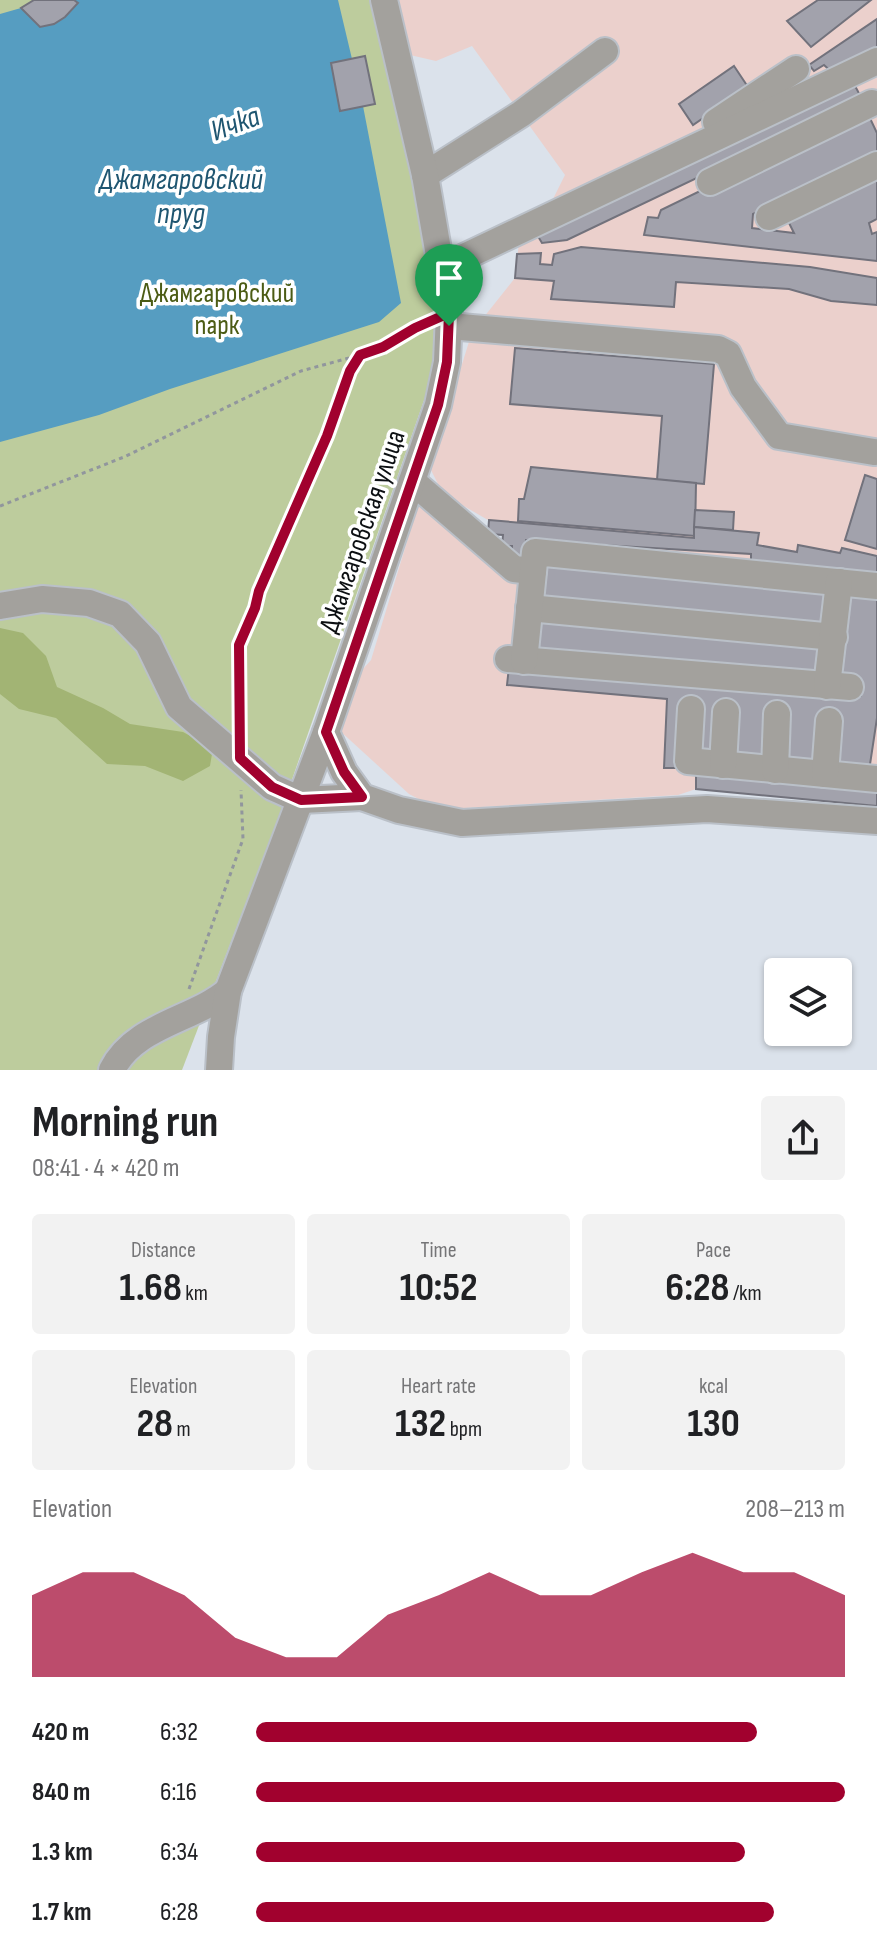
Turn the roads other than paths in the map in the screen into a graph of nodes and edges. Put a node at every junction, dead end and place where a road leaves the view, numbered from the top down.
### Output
1 (384, 0) edge
2 (605, 51) dead end
3 (867, 66) edge
4 (796, 69) dead end
5 (874, 109) edge
6 (877, 165) edge
7 (640, 172) junction
8 (425, 175) junction
9 (710, 182) dead end
10 (769, 217) dead end
11 (443, 267) junction
12 (449, 320) junction
13 (874, 452) dead end
14 (412, 481) junction
15 (533, 571) junction
16 (839, 582) junction
17 (877, 586) edge
18 (0, 606) edge
19 (529, 608) junction
20 (834, 637) junction
21 (691, 709) dead end
22 (726, 712) dead end
23 (777, 714) dead end
24 (829, 721) dead end
25 (326, 732) junction
26 (723, 765) junction
27 (775, 770) junction
28 (825, 774) junction
29 (876, 774) edge
30 (362, 797) junction
31 (301, 800) junction
32 (877, 821) edge
33 (228, 991) junction
34 (112, 1070) edge
35 (219, 1070) edge

1 - 8 street, Джамгаровская улица
2 - 8 street
3 - 5 street
3 - 7 street
4 - 7 street
5 - 9 street
6 - 10 street
7 - 11 street
8 - 11 street, Джамгаровская улица
11 - 12 street, Джамгаровская улица
12 - 13 street
12 - 14 street, Джамгаровская улица
14 - 15 street
14 - 25 street, Джамгаровская улица
15 - 16 street
15 - 19 street
16 - 17 street
16 - 20 street
18 - 31 street
19 - 20 street
19 - 20 street
21 - 26 street
22 - 26 street
23 - 27 street
24 - 28 street
25 - 30 street
25 - 31 street, Джамгаровская улица
26 - 27 street
27 - 28 street
28 - 29 street
30 - 31 street
30 - 32 street
31 - 33 street, Джамгаровская улица
33 - 34 street
33 - 35 street, Джамгаровская улица

